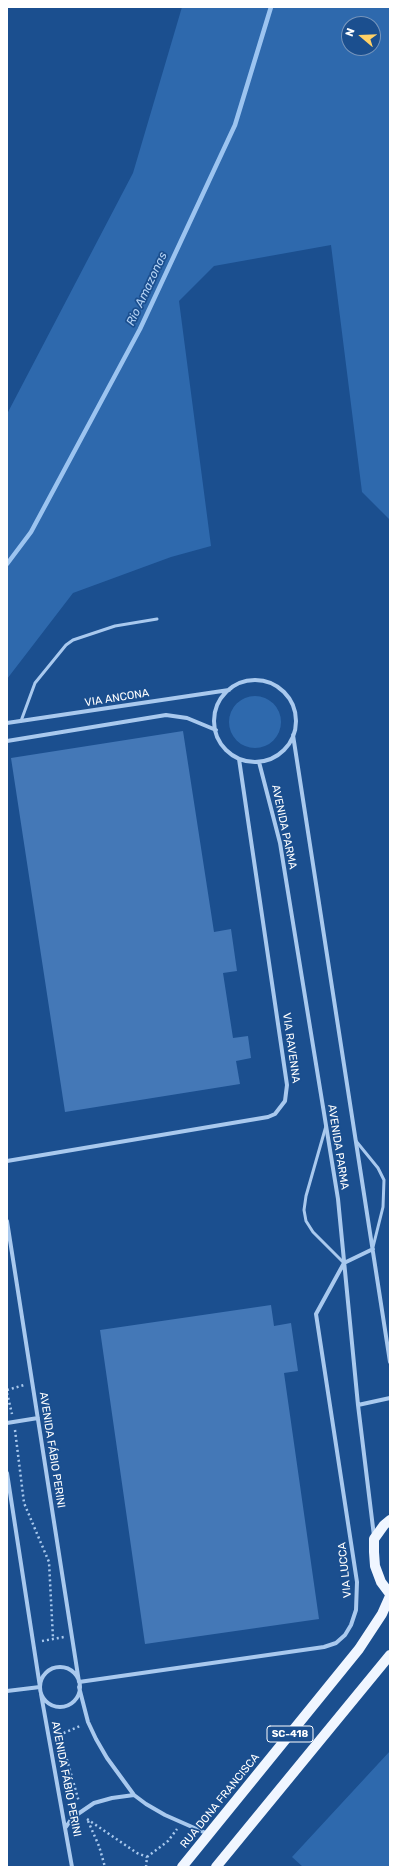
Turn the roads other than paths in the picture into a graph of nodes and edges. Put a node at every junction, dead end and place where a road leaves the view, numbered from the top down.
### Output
1 (157, 619) dead end
2 (230, 690) junction
3 (21, 721) junction
4 (7, 724) edge
5 (216, 730) junction
6 (293, 735) junction
7 (7, 741) edge
8 (240, 759) junction
9 (259, 762) junction
10 (326, 1126) junction
11 (356, 1140) junction
12 (7, 1161) edge
13 (7, 1221) edge
14 (372, 1249) junction
15 (344, 1263) junction
16 (390, 1362) edge
17 (390, 1398) edge
18 (358, 1405) junction
19 (38, 1418) junction
20 (7, 1423) edge
21 (7, 1473) edge
22 (390, 1520) edge
23 (374, 1539) junction
24 (390, 1595) edge
25 (390, 1655) edge
26 (78, 1682) junction
27 (40, 1687) junction
28 (79, 1687) junction
29 (7, 1691) edge
30 (41, 1694) junction
31 (134, 1795) junction
32 (66, 1827) junction
33 (208, 1834) junction
34 (72, 1867) edge
35 (182, 1867) edge
36 (216, 1867) edge

1 - 3 lane
2 - 3 street, VIA ANCONA
2 - 5 street
2 - 6 street
3 - 4 street, VIA ANCONA
5 - 7 street
5 - 8 street
6 - 9 street
6 - 11 street, AVENIDA PARMA
8 - 9 street
8 - 12 street, VIA RAVENNA
9 - 10 street, AVENIDA PARMA
10 - 15 street, AVENIDA PARMA
10 - 15 lane
11 - 14 street, AVENIDA PARMA
11 - 14 lane
13 - 19 street, AVENIDA FÁBIO PERINI
14 - 15 street
14 - 16 street, AVENIDA PARMA
15 - 18 street, AVENIDA PARMA
15 - 26 street, VIA LUCCA
17 - 18 street
18 - 23 street, AVENIDA PARMA
19 - 20 street
19 - 26 street, AVENIDA FÁBIO PERINI
21 - 27 street
22 - 23 main road
23 - 24 main road
24 - 33 main road, RUA DONA FRANCISCA / SC-418
25 - 36 main road, SC-418
26 - 27 street
26 - 28 street
27 - 29 street
27 - 30 street
28 - 30 street
28 - 31 street
30 - 32 street, AVENIDA FÁBIO PERINI
31 - 32 street
31 - 33 street
32 - 34 street, AVENIDA FÁBIO PERINI
33 - 35 main road, RUA DONA FRANCISCA / SC-418

